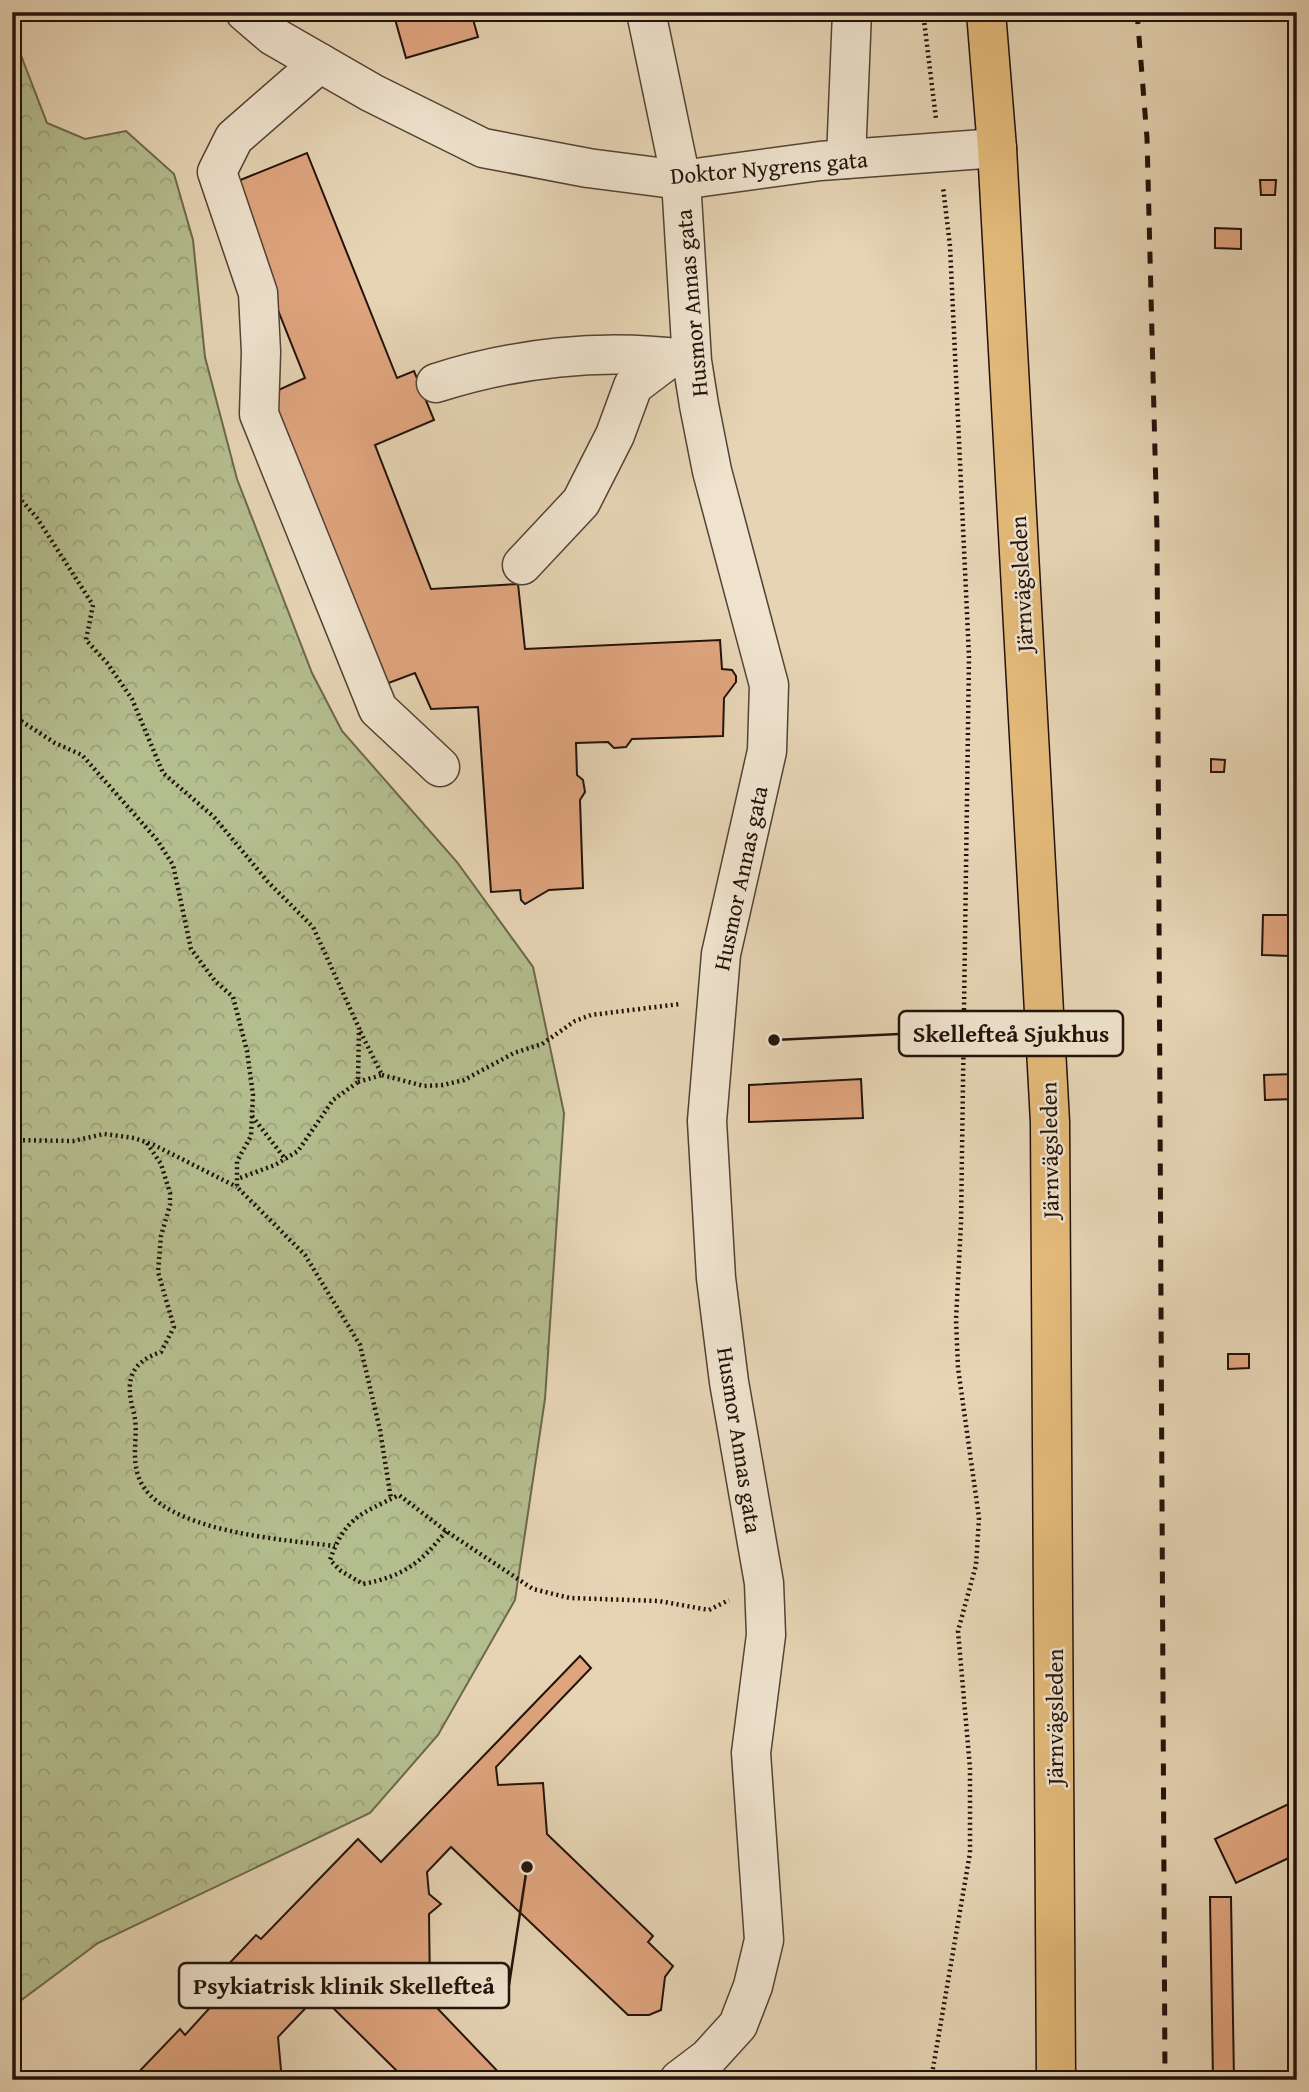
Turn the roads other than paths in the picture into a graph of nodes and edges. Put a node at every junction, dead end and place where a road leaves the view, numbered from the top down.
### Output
1 (245, 12) edge
2 (646, 12) edge
3 (852, 12) edge
4 (986, 12) edge
5 (320, 63) junction
6 (997, 148) junction
7 (846, 159) junction
8 (681, 180) junction
9 (681, 359) junction
10 (436, 383) dead end
11 (522, 565) dead end
12 (440, 766) dead end
13 (679, 2080) edge
14 (1056, 2080) edge

1 - 5 street, Doktor Nygrens gata
2 - 8 street, Husmor Annas gata
3 - 7 street
4 - 6 main road, Järnvägsleden
5 - 8 street, Doktor Nygrens gata
5 - 12 street
6 - 7 street, Doktor Nygrens gata
6 - 14 main road, Järnvägsleden
7 - 8 street, Doktor Nygrens gata
8 - 9 street, Husmor Annas gata
9 - 10 street
9 - 11 street
9 - 13 street, Husmor Annas gata

